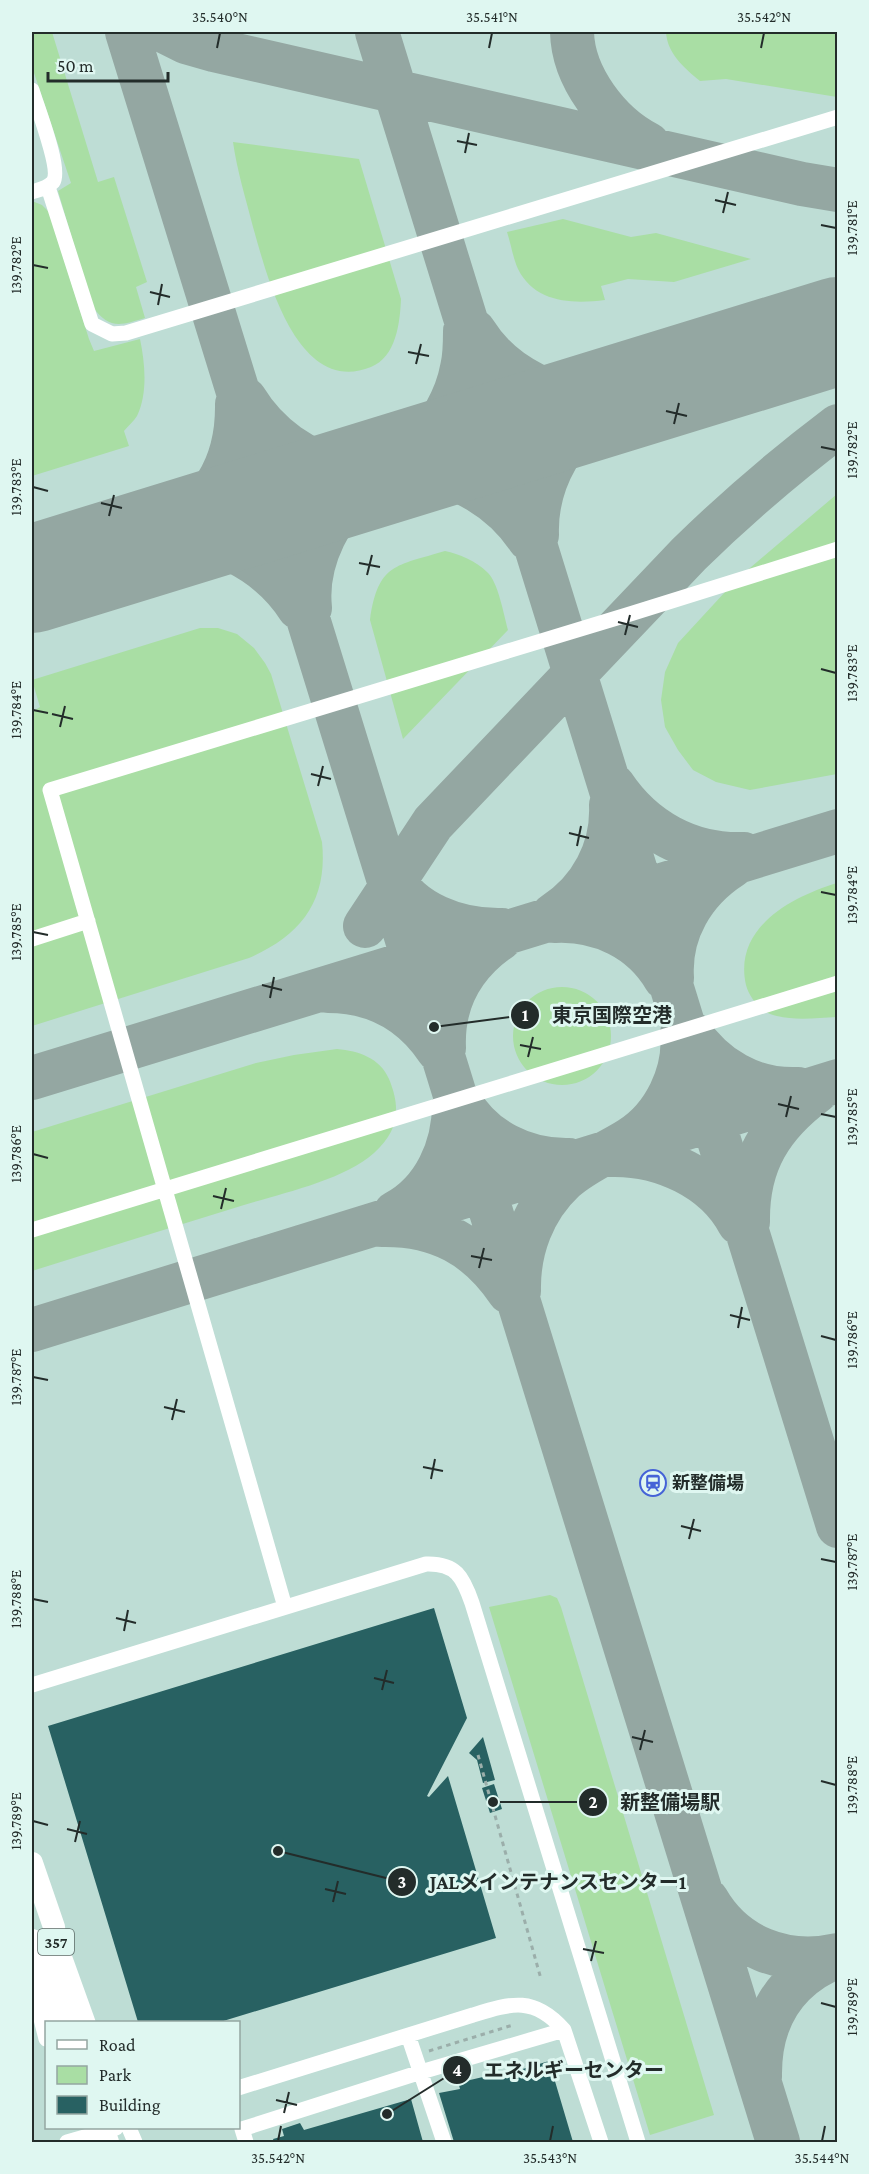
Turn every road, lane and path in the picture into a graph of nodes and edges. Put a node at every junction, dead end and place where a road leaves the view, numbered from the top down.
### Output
1 (32, 90) edge
2 (837, 117) edge
3 (48, 186) junction
4 (32, 192) edge
5 (837, 549) edge
6 (88, 921) junction
7 (32, 939) edge
8 (837, 982) edge
9 (165, 1189) junction
10 (32, 1230) edge
11 (285, 1607) junction
12 (32, 1685) edge
13 (478, 1755) dead end
14 (32, 1863) edge
15 (54, 1927) junction
16 (32, 1940) edge
17 (541, 1979) dead end
18 (32, 1983) edge
19 (57, 2021) edge
20 (71, 2021) edge
21 (88, 2021) edge
22 (513, 2025) dead end
23 (564, 2030) junction
24 (45, 2035) edge
25 (408, 2035) junction
26 (415, 2055) junction
27 (422, 2072) junction
28 (240, 2087) edge
29 (109, 2129) edge
30 (67, 2142) edge
31 (246, 2142) edge
32 (444, 2142) edge
33 (601, 2142) edge
34 (638, 2142) edge

1 - 3 street
2 - 3 street
3 - 4 street
5 - 6 street
6 - 7 street
6 - 9 street
8 - 9 street
9 - 10 street
9 - 11 street
11 - 12 street
11 - 34 street
13 - 17 path
14 - 15 highway, 357
15 - 20 highway, 357
15 - 21 street
16 - 19 highway, 357
18 - 24 street
22 - 26 path
23 - 25 street
23 - 27 street
23 - 33 street
25 - 26 street
25 - 28 street
26 - 27 street
27 - 31 street
27 - 32 street
29 - 30 street

